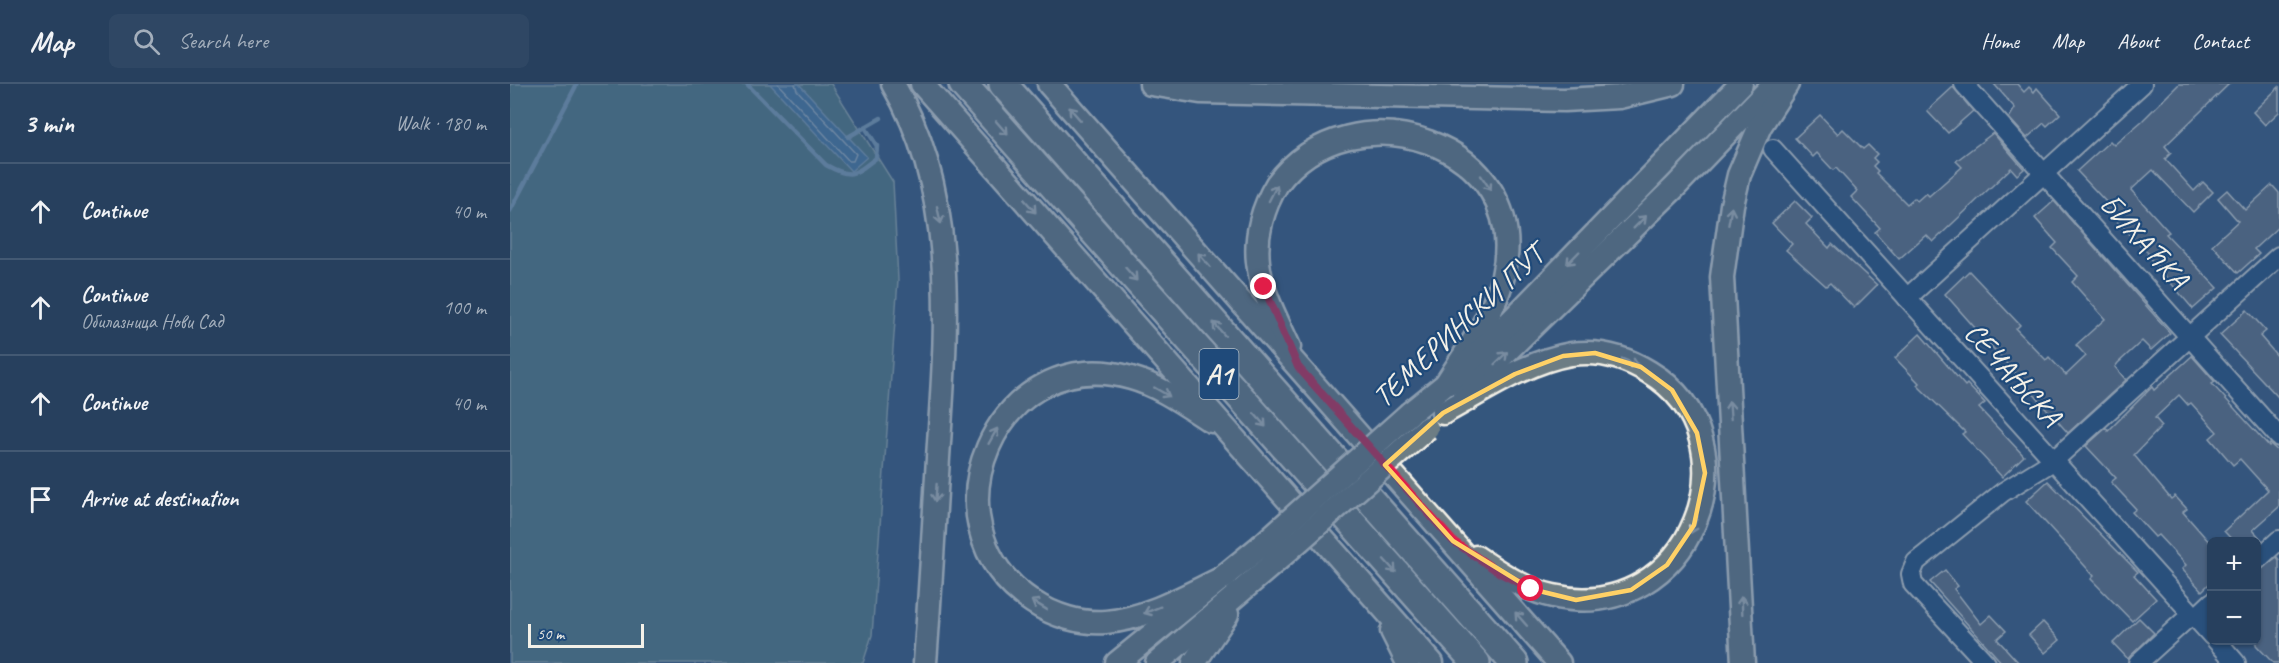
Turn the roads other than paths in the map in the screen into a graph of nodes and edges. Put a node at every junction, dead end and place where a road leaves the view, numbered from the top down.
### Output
1 (893, 84) edge
2 (922, 84) edge
3 (963, 84) edge
4 (1003, 84) edge
5 (1049, 84) edge
6 (1151, 84) edge
7 (1673, 84) edge
8 (1741, 84) edge
9 (1774, 84) edge
10 (1787, 84) edge
11 (1964, 84) edge
12 (2142, 84) edge
13 (1773, 149) dead end
14 (2045, 172) junction
15 (2279, 256) edge
16 (1907, 298) junction
17 (2191, 337) junction
18 (1298, 367) junction
19 (1446, 384) junction
20 (1427, 418) junction
21 (1232, 435) junction
22 (2279, 437) edge
23 (2053, 461) junction
24 (2279, 540) edge
25 (1453, 541) junction
26 (1268, 554) junction
27 (2261, 556) edge
28 (1225, 577) junction
29 (1246, 585) junction
30 (1372, 596) junction
31 (2207, 605) edge
32 (2193, 616) junction
33 (2207, 632) edge
34 (2220, 645) edge
35 (925, 663) edge
36 (1117, 663) edge
37 (1156, 663) edge
38 (1194, 663) edge
39 (1408, 663) edge
40 (1432, 663) edge
41 (1476, 663) edge
42 (1514, 663) edge
43 (1559, 663) edge
44 (1743, 663) edge
45 (1986, 663) edge
46 (2138, 663) edge
47 (2236, 663) edge

1 -> 35 main road
2 -> 21 main road
3 -> 41 highway, A1
42 -> 4 highway, A1
18 -> 5 main road
6 - 7 main road
8 -> 19 main road, ТЕМЕРИНСКИ ПУТ
20 -> 9 main road, ТЕМЕРИНСКИ ПУТ
44 -> 10 main road
11 - 14 street, БИХАЋКА
12 - 14 street
13 - 16 street, СЕЧАЊСКА
14 - 16 street
14 - 17 street, БИХАЋКА
15 - 17 street
16 - 23 street, СЕЧАЊСКА
17 - 22 street, БИХАЋКА
17 - 23 street
18 -> 19 main road
18 - 25 main road
19 - 20 main road, ТЕМЕРИНСКИ ПУТ
20 -> 25 main road
20 - 26 main road, ТЕМЕРИНСКИ ПУТ, bridge
28 -> 21 main road
21 - 30 main road
23 - 32 street, СЕЧАЊСКА
23 - 45 street
24 - 27 street
43 -> 25 main road
26 - 28 main road, ТЕМЕРИНСКИ ПУТ
26 - 29 main road, ТЕМЕРИНСКИ ПУТ
28 - 36 main road, ТЕМЕРИНСКИ ПУТ
29 - 37 main road, ТЕМЕРИНСКИ ПУТ
29 - 38 main road
30 - 39 main road
30 - 40 main road
31 - 32 street
32 - 33 street, СЕЧАЊСКА
32 - 46 street
34 - 47 street

